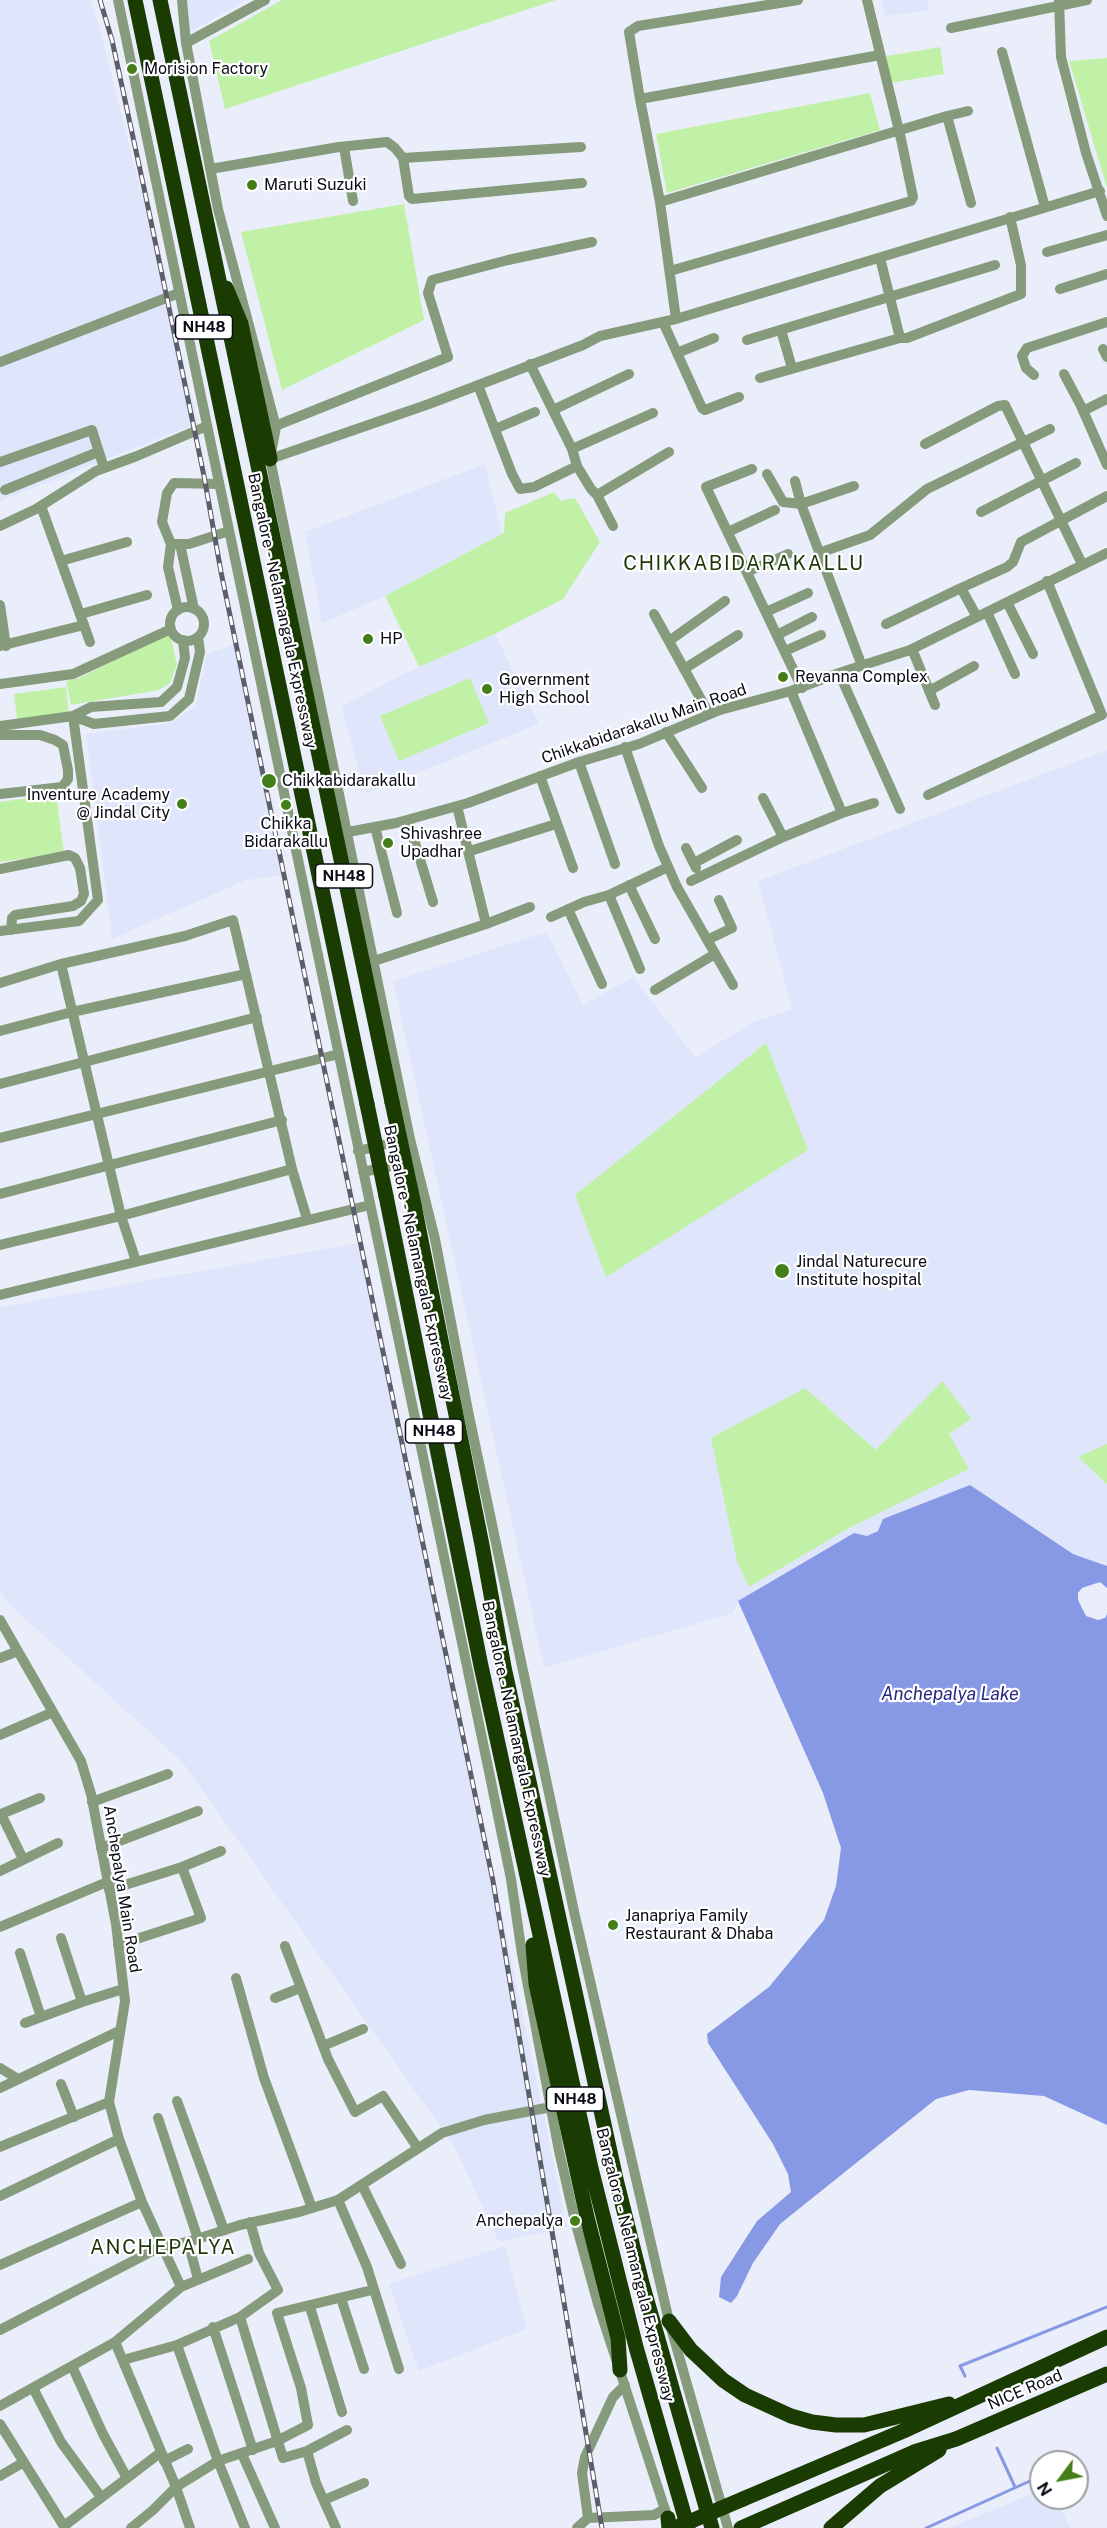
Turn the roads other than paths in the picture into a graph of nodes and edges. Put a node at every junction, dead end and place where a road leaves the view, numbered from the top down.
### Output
1 (118, 0) edge
2 (135, 0) edge
3 (160, 0) edge
4 (182, 0) edge
5 (265, 0) edge
6 (798, 0) edge
7 (867, 0) edge
8 (1088, 0) edge
9 (1059, 3) edge
10 (951, 28) dead end
11 (186, 43) junction
12 (1002, 52) dead end
13 (880, 54) junction
14 (640, 99) junction
15 (968, 111) dead end
16 (947, 116) junction
17 (898, 130) junction
18 (344, 147) junction
19 (581, 147) dead end
20 (403, 158) junction
21 (210, 170) junction
22 (582, 183) dead end
23 (1100, 191) junction
24 (352, 201) dead end
25 (660, 202) junction
26 (971, 203) dead end
27 (1045, 207) junction
28 (1107, 216) edge
29 (1010, 217) junction
30 (1107, 235) edge
31 (592, 242) dead end
32 (1047, 252) dead end
33 (880, 258) junction
34 (214, 263) junction
35 (995, 265) dead end
36 (670, 271) junction
37 (1107, 274) edge
38 (1060, 289) dead end
39 (179, 293) junction
40 (890, 297) junction
41 (676, 319) junction
42 (663, 322) junction
43 (1107, 322) edge
44 (781, 330) junction
45 (714, 338) dead end
46 (900, 338) junction
47 (747, 340) dead end
48 (676, 353) junction
49 (0, 362) edge
50 (531, 364) junction
51 (792, 369) junction
52 (629, 374) dead end
53 (1064, 374) dead end
54 (1034, 375) dead end
55 (760, 378) dead end
56 (478, 385) junction
57 (739, 397) dead end
58 (1107, 399) edge
59 (553, 410) junction
60 (1083, 411) junction
61 (535, 412) dead end
62 (652, 413) dead end
63 (207, 426) junction
64 (275, 426) junction
65 (495, 429) junction
66 (1050, 429) dead end
67 (1023, 442) junction
68 (925, 444) dead end
69 (572, 449) junction
70 (98, 452) junction
71 (669, 452) dead end
72 (1104, 452) edge
73 (270, 459) junction
74 (0, 462) edge
75 (1076, 463) dead end
76 (1107, 465) edge
77 (577, 466) junction
78 (104, 468) junction
79 (752, 469) dead end
80 (767, 474) dead end
81 (795, 481) dead end
82 (1042, 481) junction
83 (219, 484) junction
84 (854, 486) dead end
85 (5, 490) dead end
86 (597, 495) junction
87 (1107, 496) edge
88 (801, 504) junction
89 (41, 506) junction
90 (775, 510) dead end
91 (981, 512) dead end
92 (1061, 521) junction
93 (0, 526) edge
94 (613, 526) dead end
95 (229, 531) junction
96 (728, 531) junction
97 (127, 542) dead end
98 (175, 544) junction
99 (819, 553) junction
100 (1107, 553) edge
101 (788, 554) dead end
102 (62, 561) junction
103 (1082, 564) junction
104 (747, 572) junction
105 (1047, 581) junction
106 (961, 588) junction
107 (808, 593) dead end
108 (147, 595) dead end
109 (725, 601) dead end
110 (1007, 602) junction
111 (0, 604) edge
112 (194, 609) junction
113 (178, 610) junction
114 (766, 612) junction
115 (654, 614) dead end
116 (982, 614) junction
117 (812, 617) dead end
118 (83, 620) junction
119 (886, 624) dead end
120 (171, 629) junction
121 (738, 635) dead end
122 (777, 635) junction
123 (820, 636) dead end
124 (198, 637) junction
125 (183, 640) junction
126 (669, 641) junction
127 (90, 642) dead end
128 (3, 646) edge
129 (912, 650) junction
130 (785, 651) junction
131 (1034, 654) dead end
132 (862, 666) junction
133 (974, 666) dead end
134 (684, 669) junction
135 (839, 673) junction
136 (1015, 674) dead end
137 (0, 684) edge
138 (802, 688) junction
139 (791, 691) junction
140 (929, 691) junction
141 (935, 705) dead end
142 (709, 714) junction
143 (73, 716) junction
144 (0, 726) edge
145 (666, 732) junction
146 (0, 735) edge
147 (625, 747) junction
148 (579, 762) junction
149 (540, 776) junction
150 (702, 788) dead end
151 (0, 794) edge
152 (928, 795) dead end
153 (763, 798) dead end
154 (874, 803) dead end
155 (457, 806) junction
156 (900, 809) dead end
157 (842, 813) junction
158 (408, 820) junction
159 (556, 824) junction
160 (375, 827) junction
161 (348, 832) junction
162 (783, 837) junction
163 (737, 840) dead end
164 (686, 848) dead end
165 (470, 851) junction
166 (694, 863) junction
167 (615, 864) dead end
168 (668, 867) junction
169 (573, 868) dead end
170 (0, 869) edge
171 (629, 885) junction
172 (609, 895) junction
173 (719, 900) dead end
174 (433, 902) dead end
175 (531, 907) dead end
176 (568, 909) junction
177 (397, 913) dead end
178 (551, 917) dead end
179 (486, 924) junction
180 (6, 930) edge
181 (655, 939) dead end
182 (707, 940) junction
183 (715, 954) junction
184 (374, 961) junction
185 (61, 964) junction
186 (640, 969) dead end
187 (246, 974) junction
188 (0, 983) edge
189 (602, 984) dead end
190 (733, 985) dead end
191 (655, 990) dead end
192 (72, 1012) junction
193 (256, 1017) junction
194 (0, 1031) edge
195 (339, 1054) junction
196 (84, 1062) junction
197 (270, 1071) junction
198 (0, 1084) edge
199 (97, 1115) junction
200 (282, 1120) junction
201 (0, 1138) edge
202 (410, 1138) junction
203 (358, 1151) junction
204 (416, 1161) junction
205 (111, 1167) junction
206 (292, 1169) junction
207 (363, 1172) junction
208 (0, 1194) edge
209 (370, 1205) junction
210 (121, 1216) junction
211 (307, 1219) junction
212 (0, 1245) edge
213 (136, 1261) junction
214 (0, 1295) edge
215 (0, 1620) edge
216 (18, 1651) junction
217 (0, 1658) edge
218 (53, 1713) junction
219 (0, 1735) edge
220 (168, 1774) dead end
221 (40, 1798) dead end
222 (92, 1802) junction
223 (198, 1810) dead end
224 (58, 1843) dead end
225 (101, 1848) junction
226 (221, 1851) dead end
227 (23, 1859) junction
228 (182, 1867) junction
229 (0, 1871) edge
230 (527, 1883) junction
231 (108, 1886) junction
232 (0, 1927) edge
233 (61, 1938) dead end
234 (118, 1945) junction
235 (285, 1946) dead end
236 (20, 1953) dead end
237 (236, 1977) dead end
238 (300, 1988) junction
239 (123, 1989) junction
240 (275, 1998) dead end
241 (82, 2002) junction
242 (41, 2017) junction
243 (25, 2023) dead end
244 (363, 2029) dead end
245 (119, 2031) junction
246 (323, 2046) junction
247 (0, 2068) edge
248 (18, 2079) junction
249 (61, 2084) dead end
250 (0, 2088) edge
251 (177, 2101) dead end
252 (109, 2102) junction
253 (551, 2107) junction
254 (74, 2117) junction
255 (158, 2118) dead end
256 (118, 2139) junction
257 (0, 2147) edge
258 (417, 2147) junction
259 (362, 2185) junction
260 (0, 2196) edge
261 (338, 2200) junction
262 (142, 2202) junction
263 (312, 2208) junction
264 (250, 2222) junction
265 (224, 2230) junction
266 (193, 2241) junction
267 (162, 2246) junction
268 (248, 2259) dead end
269 (400, 2264) dead end
270 (0, 2265) edge
271 (198, 2279) junction
272 (181, 2287) junction
273 (372, 2290) junction
274 (340, 2298) junction
275 (310, 2307) junction
276 (240, 2317) junction
277 (669, 2321) junction
278 (213, 2327) junction
279 (0, 2330) edge
280 (1107, 2337) edge
281 (115, 2342) junction
282 (177, 2345) junction
283 (123, 2360) junction
284 (72, 2366) junction
285 (364, 2369) dead end
286 (399, 2369) dead end
287 (1107, 2374) edge
288 (623, 2378) junction
289 (33, 2388) junction
290 (970, 2400) junction
291 (0, 2406) edge
292 (342, 2412) dead end
293 (0, 2424) edge
294 (347, 2430) dead end
295 (956, 2439) junction
296 (277, 2442) junction
297 (188, 2449) dead end
298 (253, 2450) junction
299 (308, 2451) junction
300 (242, 2454) junction
301 (162, 2457) junction
302 (218, 2461) junction
303 (24, 2462) junction
304 (0, 2476) edge
305 (127, 2478) junction
306 (364, 2483) dead end
307 (176, 2487) junction
308 (101, 2497) junction
309 (324, 2500) junction
310 (588, 2517) junction
311 (670, 2522) edge
312 (186, 2526) edge
313 (65, 2527) edge
314 (743, 2527) edge
315 (131, 2528) edge
316 (245, 2528) edge
317 (274, 2528) edge
318 (336, 2528) edge
319 (578, 2528) edge
320 (688, 2528) edge
321 (712, 2528) edge
322 (728, 2528) edge
323 (831, 2528) edge

1 - 39 street
2 - 230 highway, Bangalore - Nelamangala Expressway / NH48, bridge
3 - 34 highway, Bangalore - Nelamangala Expressway / NH48
4 - 11 street
5 - 11 street
6 - 14 street
7 - 13 street
8 - 9 street
9 - 10 street
9 - 23 street
11 - 21 street
12 - 27 street
13 - 14 street
13 - 17 street
14 - 25 street
15 - 16 street
16 - 17 street
16 - 26 street
17 - 25 street
17 - 36 street
18 - 20 street
18 - 21 street
18 - 24 street
19 - 20 street
20 - 22 street
21 - 64 street
23 - 27 street
23 - 28 street
25 - 36 street
27 - 29 street
29 - 33 street
29 - 46 street
30 - 32 street
31 - 64 street
33 - 40 street
33 - 41 street
34 - 73 highway
34 - 321 highway, Bangalore - Nelamangala Expressway / NH48, bridge
35 - 40 street
36 - 41 street
37 - 38 street
39 - 49 street
39 - 63 street
40 - 44 street
40 - 46 street
41 - 42 street
42 - 48 street
42 - 50 street
43 - 54 street
44 - 47 street
44 - 51 street
45 - 48 street
46 - 51 street
48 - 57 street
50 - 56 street
50 - 59 street
51 - 55 street
52 - 59 street
53 - 60 street
56 - 65 street
56 - 73 street
58 - 60 street
59 - 69 street
60 - 72 street
61 - 65 street
62 - 69 street
63 - 78 street
63 - 83 street
64 - 73 street
65 - 77 street
66 - 67 street
67 - 68 street
67 - 82 street
67 - 99 street
69 - 77 street
70 - 74 street
70 - 78 street
70 - 85 street
71 - 86 street
72 - 76 street
73 - 161 street
75 - 82 street
77 - 86 street
78 - 89 street
79 - 96 street
80 - 88 street
81 - 88 street
82 - 91 street
82 - 92 street
83 - 95 street
83 - 98 street
84 - 88 street
86 - 94 street
87 - 92 street
88 - 99 street
89 - 93 street
89 - 102 street
90 - 96 street
92 - 103 street
92 - 106 street
95 - 98 street
95 - 195 street
96 - 104 street
97 - 102 street
98 - 112 street
98 - 113 street
99 - 132 street
100 - 103 street, Chikkabidarakallu Main Road
101 - 104 street
102 - 118 street
103 - 105 street, Chikkabidarakallu Main Road
104 - 114 street
105 - 110 street, Chikkabidarakallu Main Road
105 - 152 street
106 - 116 street
106 - 119 street
107 - 114 street
108 - 118 street
109 - 126 street
110 - 116 street, Chikkabidarakallu Main Road
110 - 131 street
111 - 128 street
112 - 113 street
112 - 124 street
113 - 120 street
114 - 122 street
115 - 126 street
116 - 129 street, Chikkabidarakallu Main Road
116 - 136 street
117 - 122 street
118 - 127 street
118 - 128 street
120 - 125 street
120 - 137 street
121 - 134 street
122 - 130 street
123 - 130 street
124 - 125 street
124 - 143 street
125 - 143 street
126 - 134 street
129 - 132 street, Chikkabidarakallu Main Road
129 - 140 street
130 - 138 street
132 - 135 street, Chikkabidarakallu Main Road
133 - 140 street
134 - 142 street
135 - 138 street, Chikkabidarakallu Main Road
135 - 156 street
138 - 139 street, Chikkabidarakallu Main Road
139 - 142 street, Chikkabidarakallu Main Road
139 - 157 street
140 - 141 street
142 - 145 street, Chikkabidarakallu Main Road
143 - 144 street
143 - 180 street
145 - 147 street, Chikkabidarakallu Main Road
145 - 150 street
146 - 151 street
147 - 148 street, Chikkabidarakallu Main Road
147 - 168 street
148 - 149 street, Chikkabidarakallu Main Road
148 - 167 street
149 - 155 street, Chikkabidarakallu Main Road
149 - 159 street
153 - 162 street
154 - 157 street
155 - 158 street, Chikkabidarakallu Main Road
155 - 165 street
157 - 162 street
158 - 160 street, Chikkabidarakallu Main Road
158 - 174 street
159 - 165 street
159 - 169 street
160 - 161 street, Chikkabidarakallu Main Road
160 - 177 street
161 - 184 street
162 - 166 street
163 - 166 street
164 - 166 street
165 - 179 street
168 - 171 street
168 - 182 street
170 - 180 street
171 - 172 street
171 - 181 street
172 - 176 street
172 - 186 street
173 - 182 street
175 - 179 street
176 - 178 street
176 - 189 street
179 - 184 street
182 - 183 street
183 - 190 street
183 - 191 street
184 - 202 street
185 - 187 street
185 - 188 street
185 - 192 street
187 - 192 street
187 - 193 street
192 - 194 street
192 - 196 street
193 - 196 street
193 - 197 street
195 - 197 street
195 - 203 street
196 - 198 street
196 - 199 street
197 - 199 street
197 - 200 street
199 - 201 street
199 - 205 street
200 - 205 street
200 - 206 street
202 - 203 street
202 - 204 street
203 - 207 street
204 - 207 street
204 - 277 street
205 - 208 street
205 - 210 street
206 - 210 street
206 - 211 street
207 - 209 street
209 - 211 street
209 - 253 street
210 - 212 street
210 - 213 street
211 - 213 street
213 - 214 street
215 - 216 street, Anchepalya Main Road
216 - 217 street
216 - 218 street, Anchepalya Main Road
218 - 219 street
218 - 222 street, Anchepalya Main Road
220 - 222 street
221 - 227 street
222 - 225 street, Anchepalya Main Road
223 - 225 street
224 - 227 street
225 - 231 street, Anchepalya Main Road
226 - 228 street
227 - 229 street
228 - 231 street
228 - 234 street
230 - 288 highway
230 - 320 highway, Bangalore - Nelamangala Expressway / NH48
231 - 232 street
231 - 234 street, Anchepalya Main Road
233 - 241 street
234 - 239 street, Anchepalya Main Road
235 - 238 street
236 - 242 street
237 - 263 street
238 - 240 street
238 - 246 street
239 - 241 street
239 - 245 street, Anchepalya Main Road
241 - 242 street
242 - 243 street
244 - 246 street
245 - 248 street
245 - 252 street, Anchepalya Main Road
246 - 258 street
247 - 248 street
248 - 250 street
249 - 254 street
251 - 265 street
252 - 254 street
252 - 256 street, Anchepalya Main Road
253 - 258 street
253 - 288 street
254 - 257 street
255 - 266 street
256 - 260 street
256 - 262 street, Anchepalya Main Road
258 - 259 street
259 - 261 street
259 - 269 street
261 - 263 street
261 - 273 street
262 - 267 street, Anchepalya Main Road
262 - 270 street
263 - 264 street
264 - 265 street
264 - 276 street
265 - 266 street
266 - 267 street
266 - 271 street
267 - 272 street, Anchepalya Main Road
267 - 279 street
268 - 271 street
271 - 272 street
272 - 281 street
273 - 274 street
273 - 286 street
274 - 275 street
274 - 285 street
275 - 292 street
275 - 296 street
276 - 278 street
276 - 296 street
277 - 290 highway
277 - 322 street
278 - 282 street
278 - 298 street
280 - 290 highway, NICE Road
281 - 283 street
281 - 284 street
282 - 283 street
282 - 302 street
283 - 301 street
284 - 289 street
284 - 305 street
287 - 295 highway, NICE Road
288 - 310 street
288 - 311 street
289 - 291 street
289 - 308 street
290 - 311 highway, bridge
293 - 303 street
294 - 299 street
295 - 314 highway
295 - 323 highway
296 - 298 street
296 - 299 street
297 - 301 street
298 - 300 street
299 - 309 street
300 - 302 street
300 - 317 street
301 - 305 street
301 - 307 street
302 - 307 street
302 - 316 street
303 - 304 street
303 - 313 street
305 - 308 street
306 - 309 street
307 - 312 street
307 - 315 street
308 - 313 street
309 - 318 street
310 - 311 street
310 - 319 street

